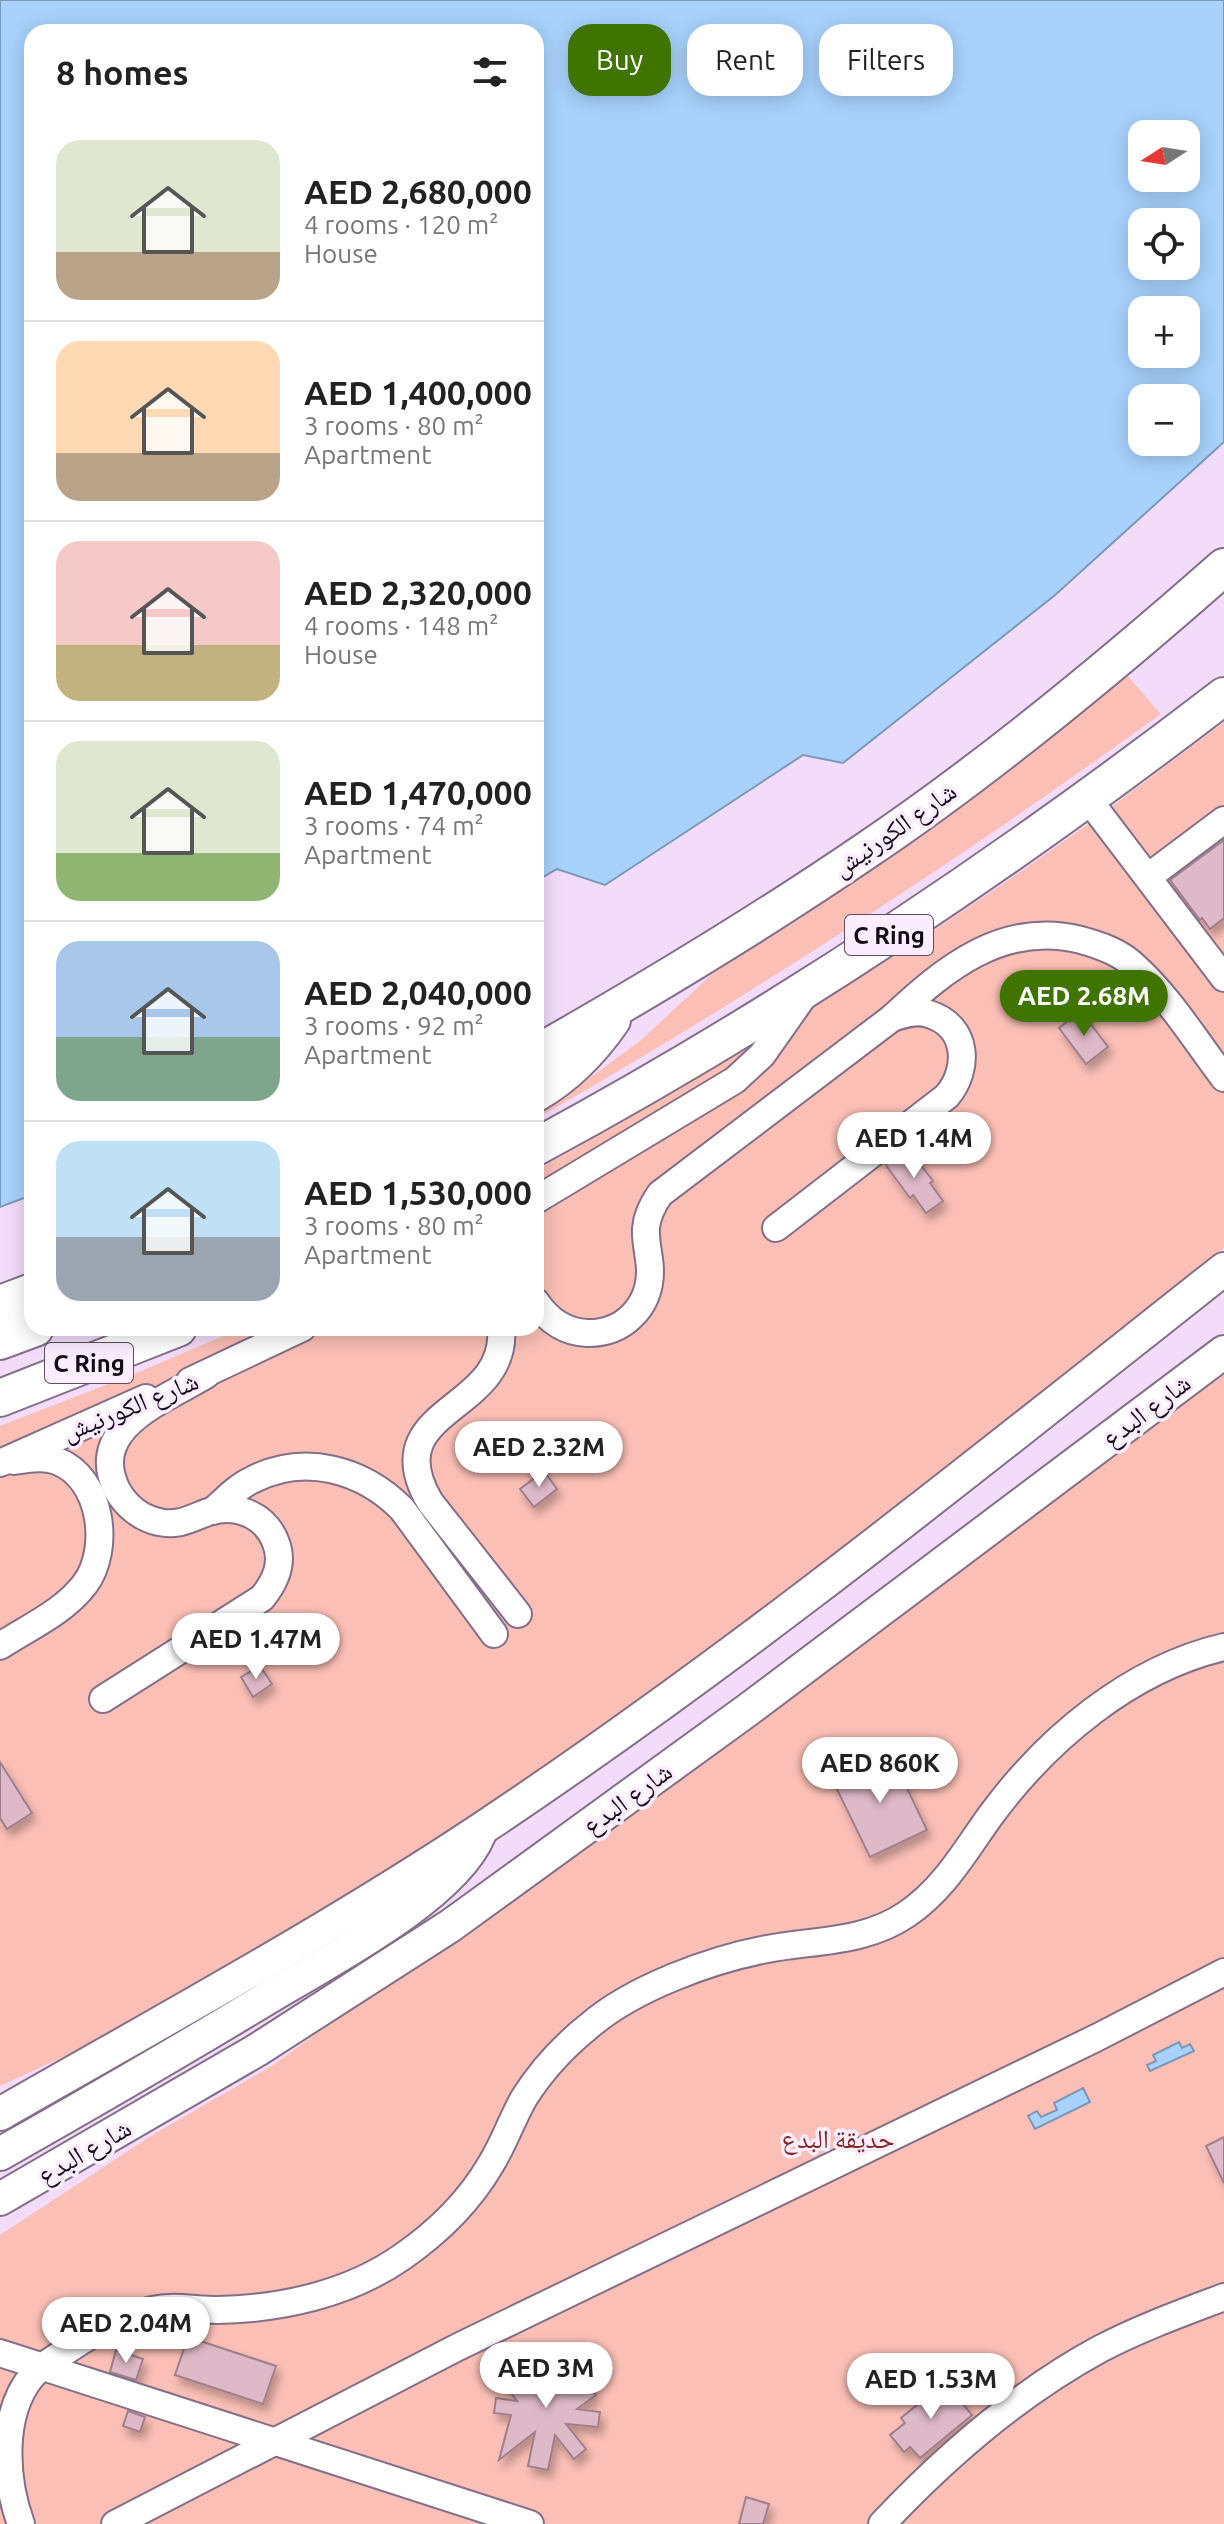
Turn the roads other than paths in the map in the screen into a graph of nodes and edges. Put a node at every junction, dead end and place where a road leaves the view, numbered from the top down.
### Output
1 (1224, 567) edge
2 (1224, 696) edge
3 (1088, 799) junction
4 (1224, 820) edge
5 (1148, 877) junction
6 (1219, 959) edge
7 (811, 985) junction
8 (622, 1005) junction
9 (892, 1018) junction
10 (544, 1049) edge
11 (1224, 1078) edge
12 (544, 1087) edge
13 (544, 1142) edge
14 (568, 1183) junction
15 (544, 1196) edge
16 (544, 1207) edge
17 (776, 1228) dead end
18 (1224, 1269) edge
19 (24, 1295) edge
20 (0, 1304) edge
21 (544, 1311) edge
22 (24, 1332) edge
23 (158, 1336) edge
24 (286, 1336) edge
25 (501, 1336) edge
26 (0, 1341) edge
27 (1224, 1352) edge
28 (206, 1375) junction
29 (0, 1398) edge
30 (2, 1463) edge
31 (213, 1511) junction
32 (518, 1614) dead end
33 (494, 1634) dead end
34 (0, 1646) edge
35 (1224, 1647) edge
36 (103, 1699) dead end
37 (482, 1829) junction
38 (1224, 1972) edge
39 (38, 2092) junction
40 (0, 2102) edge
41 (0, 2114) edge
42 (0, 2154) edge
43 (0, 2199) edge
44 (1224, 2297) edge
45 (0, 2353) edge
46 (43, 2367) junction
47 (276, 2441) junction
48 (128, 2521) edge
49 (21, 2524) edge
50 (530, 2524) edge
51 (882, 2524) edge

1 - 8 highway, شارع الكورنيش
2 - 3 highway, C Ring
3 - 5 street
3 - 7 highway, C Ring
4 - 5 street
5 - 6 street
7 - 13 highway, C Ring
7 - 14 street
8 - 10 highway, شارع الكورنيش
8 - 12 highway
9 - 11 street
9 - 17 street
9 - 21 street
14 - 15 street
14 - 16 street
18 - 37 main road
19 - 20 highway
22 - 26 highway
23 - 29 highway, شارع الكورنيش / C Ring
24 - 28 street, شارع الكورنيش
25 - 32 street
27 - 43 main road, شارع البدع
28 - 30 street, شارع الكورنيش
28 - 31 street
30 - 34 street
31 - 33 street
31 - 36 street
35 - 46 street
37 - 39 main road
37 - 42 main road
38 - 47 street
39 - 40 main road
39 - 41 main road
44 - 51 street
45 - 46 street
46 - 47 street
46 - 49 street
47 - 48 street
47 - 50 street

